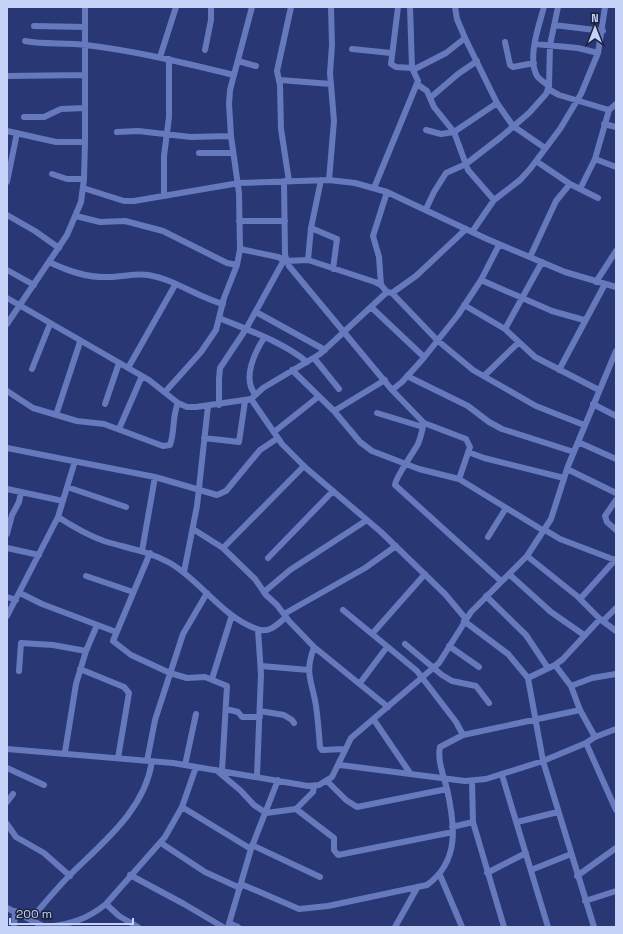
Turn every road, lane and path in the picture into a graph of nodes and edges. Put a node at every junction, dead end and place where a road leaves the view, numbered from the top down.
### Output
1 (85, 7) edge
2 (176, 7) edge
3 (211, 7) edge
4 (252, 7) edge
5 (291, 7) edge
6 (331, 7) edge
7 (398, 7) edge
8 (410, 7) edge
9 (455, 7) edge
10 (544, 7) edge
11 (558, 7) edge
12 (605, 7) edge
13 (554, 25) junction
14 (34, 26) dead end
15 (85, 27) junction
16 (603, 31) junction
17 (465, 38) junction
18 (25, 41) dead end
19 (505, 42) dead end
20 (534, 44) junction
21 (85, 45) junction
22 (550, 45) junction
23 (352, 49) dead end
24 (205, 50) dead end
25 (391, 53) junction
26 (598, 53) junction
27 (160, 57) junction
28 (169, 59) junction
29 (238, 61) junction
30 (477, 61) junction
31 (534, 63) junction
32 (256, 66) dead end
33 (412, 69) junction
34 (234, 74) junction
35 (85, 75) junction
36 (7, 76) edge
37 (280, 80) junction
38 (332, 84) junction
39 (417, 84) junction
40 (548, 88) junction
41 (430, 98) junction
42 (577, 100) junction
43 (497, 103) junction
44 (616, 104) edge
45 (85, 108) junction
46 (609, 110) junction
47 (24, 117) dead end
48 (604, 124) junction
49 (513, 126) junction
50 (616, 127) edge
51 (426, 130) dead end
52 (7, 131) edge
53 (117, 132) dead end
54 (454, 132) junction
55 (17, 133) junction
56 (166, 134) junction
57 (231, 136) junction
58 (85, 142) junction
59 (545, 148) junction
60 (198, 153) dead end
61 (233, 153) junction
62 (595, 159) junction
63 (536, 161) junction
64 (466, 164) junction
65 (616, 167) edge
66 (9, 168) edge
67 (52, 174) dead end
68 (84, 179) junction
69 (321, 180) junction
70 (329, 180) junction
71 (286, 181) junction
72 (7, 182) edge
73 (239, 183) junction
74 (570, 184) junction
75 (83, 188) junction
76 (374, 188) junction
77 (580, 189) junction
78 (387, 192) junction
79 (164, 196) junction
80 (598, 198) dead end
81 (494, 200) junction
82 (426, 209) junction
83 (7, 215) edge
84 (76, 216) junction
85 (239, 221) junction
86 (285, 221) junction
87 (311, 228) junction
88 (469, 230) junction
89 (499, 245) junction
90 (59, 248) junction
91 (240, 249) junction
92 (616, 251) edge
93 (530, 258) junction
94 (285, 260) junction
95 (308, 260) junction
96 (49, 262) junction
97 (542, 262) junction
98 (237, 265) junction
99 (333, 269) junction
100 (7, 270) edge
101 (481, 280) junction
102 (596, 282) junction
103 (605, 284) junction
104 (34, 285) junction
105 (175, 285) junction
106 (381, 285) junction
107 (616, 287) edge
108 (390, 292) junction
109 (7, 298) edge
110 (522, 299) junction
111 (223, 304) junction
112 (20, 305) junction
113 (464, 305) junction
114 (371, 307) junction
115 (256, 312) junction
116 (219, 318) junction
117 (584, 320) junction
118 (7, 324) edge
119 (50, 324) junction
120 (246, 329) junction
121 (505, 329) junction
122 (345, 332) junction
123 (264, 338) junction
124 (437, 340) junction
125 (80, 342) junction
126 (519, 342) junction
127 (324, 350) junction
128 (616, 351) edge
129 (424, 357) junction
130 (314, 358) junction
131 (614, 358) edge
132 (307, 362) junction
133 (119, 363) junction
134 (128, 368) junction
135 (32, 369) dead end
136 (292, 370) junction
137 (558, 370) junction
138 (142, 376) junction
139 (407, 376) junction
140 (484, 376) junction
141 (385, 380) junction
142 (340, 389) dead end
143 (7, 390) edge
144 (392, 390) junction
145 (599, 390) junction
146 (166, 392) junction
147 (318, 397) junction
148 (251, 398) junction
149 (178, 403) junction
150 (105, 404) dead end
151 (593, 404) junction
152 (219, 405) junction
153 (208, 406) junction
154 (334, 411) junction
155 (377, 414) dead end
156 (56, 415) junction
157 (616, 416) edge
158 (424, 425) junction
159 (584, 425) junction
160 (119, 429) junction
161 (274, 432) junction
162 (204, 438) junction
163 (278, 438) junction
164 (578, 442) junction
165 (7, 448) edge
166 (468, 452) junction
167 (574, 452) junction
168 (616, 458) edge
169 (76, 461) junction
170 (407, 464) junction
171 (304, 466) junction
172 (567, 469) junction
173 (155, 477) junction
174 (564, 478) junction
175 (459, 479) junction
176 (67, 487) junction
177 (7, 489) edge
178 (198, 490) junction
179 (332, 491) junction
180 (21, 492) junction
181 (616, 493) edge
182 (616, 500) edge
183 (63, 501) junction
184 (126, 507) dead end
185 (506, 508) junction
186 (58, 517) junction
187 (367, 520) junction
188 (193, 529) junction
189 (545, 530) junction
190 (616, 530) edge
191 (7, 534) edge
192 (488, 537) dead end
193 (396, 546) junction
194 (7, 548) edge
195 (223, 548) junction
196 (142, 551) junction
197 (150, 553) junction
198 (39, 555) junction
199 (527, 556) junction
200 (268, 558) dead end
201 (616, 560) edge
202 (184, 572) junction
203 (425, 574) junction
204 (510, 574) junction
205 (86, 576) dead end
206 (501, 581) junction
207 (133, 592) junction
208 (264, 592) junction
209 (20, 593) junction
210 (207, 593) junction
211 (486, 596) junction
212 (7, 597) edge
213 (580, 599) junction
214 (16, 600) junction
215 (616, 608) edge
216 (343, 610) dead end
217 (232, 615) junction
218 (7, 616) edge
219 (285, 616) junction
220 (465, 620) junction
221 (601, 620) junction
222 (97, 625) junction
223 (258, 630) junction
224 (616, 631) edge
225 (116, 632) junction
226 (372, 634) junction
227 (584, 635) junction
228 (405, 644) dead end
229 (449, 646) junction
230 (314, 647) junction
231 (387, 647) junction
232 (86, 651) junction
233 (555, 665) junction
234 (261, 666) junction
235 (479, 667) dead end
236 (433, 668) junction
237 (548, 668) junction
238 (80, 669) junction
239 (308, 670) junction
240 (19, 671) dead end
241 (170, 673) junction
242 (616, 674) edge
243 (422, 677) junction
244 (528, 678) junction
245 (212, 680) junction
246 (360, 683) junction
247 (571, 686) junction
248 (489, 703) dead end
249 (388, 707) junction
250 (226, 710) junction
251 (580, 710) junction
252 (196, 714) dead end
253 (260, 714) junction
254 (536, 719) junction
255 (374, 720) junction
256 (294, 723) dead end
257 (616, 729) edge
258 (463, 735) junction
259 (595, 737) junction
260 (586, 743) junction
261 (7, 749) edge
262 (345, 749) junction
263 (65, 752) junction
264 (118, 758) junction
265 (150, 761) junction
266 (543, 761) junction
267 (340, 764) junction
268 (185, 765) junction
269 (196, 767) junction
270 (7, 768) edge
271 (219, 770) junction
272 (410, 773) junction
273 (502, 775) junction
274 (257, 776) junction
275 (443, 777) junction
276 (278, 780) junction
277 (327, 781) junction
278 (472, 781) junction
279 (44, 785) dead end
280 (314, 786) junction
281 (447, 789) junction
282 (14, 794) dead end
283 (7, 802) edge
284 (182, 807) junction
285 (296, 809) junction
286 (616, 810) edge
287 (558, 812) junction
288 (266, 813) junction
289 (473, 822) junction
290 (517, 822) junction
291 (7, 824) edge
292 (453, 830) junction
293 (161, 842) junction
294 (251, 848) junction
295 (616, 848) edge
296 (526, 853) junction
297 (571, 854) junction
298 (531, 870) junction
299 (487, 873) junction
300 (130, 875) junction
301 (440, 875) junction
302 (70, 876) junction
303 (577, 876) junction
304 (320, 877) dead end
305 (240, 886) junction
306 (417, 888) junction
307 (616, 891) edge
308 (585, 901) junction
309 (106, 904) junction
310 (7, 908) edge
311 (14, 911) junction
312 (31, 919) junction
313 (229, 925) edge
314 (70, 926) edge
315 (14, 927) edge
316 (46, 927) edge
317 (138, 927) edge
318 (223, 927) edge
319 (238, 927) edge
320 (395, 927) edge
321 (462, 927) edge
322 (504, 927) edge
323 (548, 927) edge
324 (594, 927) edge

1 - 15 street
2 - 27 street
3 - 24 street
4 - 29 street
5 - 37 street
6 - 38 street
7 - 25 street
8 - 33 street
9 - 17 street
10 - 20 street
11 - 13 street
12 - 16 street
13 - 16 street
13 - 22 street
14 - 15 street
15 - 21 street
16 - 26 street
17 - 30 street
17 - 33 street
18 - 21 street
19 - 31 street
20 - 22 street
20 - 31 street
21 - 27 street
21 - 35 street
22 - 26 street
22 - 40 street
23 - 25 street
25 - 33 street
26 - 42 street
27 - 28 street
28 - 34 street
28 - 56 street
29 - 32 street
29 - 34 street
30 - 41 street
30 - 43 street
31 - 40 street
33 - 39 street
34 - 57 street
35 - 36 street
35 - 45 street
37 - 38 street
37 - 71 street
38 - 70 street
39 - 41 street
39 - 76 street
40 - 42 street
40 - 49 street
41 - 54 street
42 - 46 street
42 - 59 street
43 - 49 street
43 - 54 street
44 - 46 street
45 - 47 street
45 - 58 street
46 - 48 street
48 - 50 street
48 - 62 street
49 - 59 street
49 - 64 street
51 - 54 street
52 - 55 street
53 - 56 street
54 - 64 street
55 - 58 street
55 - 66 street
56 - 57 street
56 - 79 street
57 - 61 street
58 - 68 street
59 - 63 street
60 - 61 street
61 - 73 street
62 - 65 street
62 - 77 street
63 - 74 street
63 - 81 street
64 - 81 street
64 - 82 street
66 - 72 street
67 - 68 street
68 - 75 street
69 - 70 street
69 - 71 street
69 - 87 street
70 - 76 street
71 - 73 street
71 - 86 street
73 - 79 street
73 - 85 street
74 - 77 street
74 - 93 street
75 - 79 street
75 - 84 street
76 - 78 street
77 - 80 street
78 - 82 street
78 - 106 street
81 - 88 street
82 - 88 street
83 - 90 street
84 - 90 street
84 - 98 street
85 - 86 street
85 - 91 street
86 - 94 street
87 - 95 street
87 - 99 street
88 - 89 street
88 - 108 street
89 - 93 street
89 - 101 street
90 - 96 street
91 - 94 street
91 - 98 street
92 - 102 street
93 - 97 street
94 - 95 street
94 - 115 street
94 - 122 street
95 - 99 street
96 - 104 street
96 - 105 street
97 - 102 street
97 - 110 street
98 - 111 street
99 - 106 street
100 - 104 street
101 - 110 street
101 - 113 street
102 - 103 street
103 - 107 street
103 - 117 street
104 - 112 street
105 - 111 street
105 - 134 street
106 - 108 street
108 - 114 street
108 - 124 street
109 - 112 street
110 - 117 street
110 - 121 street
111 - 116 street
112 - 118 street
112 - 119 street
113 - 121 street
113 - 124 street
114 - 122 street
114 - 129 street
115 - 120 street
115 - 127 street
116 - 120 street
116 - 146 street
117 - 137 street
119 - 125 street
119 - 135 street
120 - 123 street
120 - 152 street
121 - 126 street
122 - 127 street
122 - 141 street
123 - 132 street
123 - 148 street
124 - 129 street
124 - 140 street
125 - 133 street
125 - 156 street
126 - 137 street
126 - 140 street
127 - 130 street
128 - 131 street
129 - 139 street
130 - 132 street
130 - 142 street
131 - 145 street
132 - 136 street
133 - 134 street
133 - 150 street
134 - 138 street
136 - 147 street
136 - 148 street
137 - 145 street
138 - 146 street
138 - 160 street
139 - 144 street
139 - 167 street
140 - 159 street
141 - 144 street
141 - 154 street
143 - 156 street
144 - 158 street
145 - 151 street
146 - 149 street
147 - 154 street
147 - 161 street
148 - 152 street
148 - 161 street
148 - 162 street
149 - 153 street
149 - 160 street
151 - 157 street
151 - 159 street
152 - 153 street
153 - 162 street
154 - 170 street
155 - 158 street
156 - 160 street
158 - 166 street
158 - 170 street
159 - 164 street
161 - 163 street
162 - 178 street
163 - 171 street
163 - 178 street
164 - 167 street
164 - 168 street
165 - 169 street
166 - 174 street
166 - 175 street
167 - 172 street
169 - 173 street
169 - 176 street
170 - 175 street
170 - 206 street
171 - 179 street
171 - 195 street
172 - 174 street
172 - 181 street
173 - 178 street
173 - 196 street
174 - 189 street
175 - 185 street
176 - 183 street
176 - 184 street
177 - 180 street
178 - 188 street
179 - 187 street
179 - 200 street
180 - 183 street
180 - 191 street
182 - 190 street
183 - 186 street
185 - 189 street
185 - 192 street
186 - 196 street
186 - 198 street
187 - 193 street
187 - 208 street
188 - 195 street
188 - 202 street
189 - 199 street
189 - 201 street
193 - 203 street
193 - 219 street
194 - 198 street
195 - 208 street
196 - 197 street
197 - 202 street
197 - 207 street
198 - 209 street
199 - 204 street
199 - 213 street
201 - 213 street
202 - 210 street
203 - 220 street
203 - 226 street
204 - 206 street
204 - 227 street
205 - 207 street
206 - 211 street
207 - 225 street
208 - 219 street
209 - 214 street
209 - 222 street
210 - 217 street
210 - 241 street
211 - 220 street
211 - 237 street
212 - 214 street
213 - 221 street
214 - 218 street
215 - 221 street
216 - 226 street
217 - 223 street
217 - 245 street
219 - 223 street
219 - 230 street
220 - 229 street
220 - 244 street
221 - 224 street
221 - 227 street
222 - 225 street
222 - 232 street
223 - 234 street
225 - 241 street
226 - 231 street
227 - 233 street
228 - 236 street
229 - 235 street
229 - 236 street
230 - 239 street
230 - 246 street
231 - 243 street
231 - 246 street
232 - 238 street
232 - 240 street
233 - 237 street
233 - 247 street
234 - 239 street
234 - 253 street
236 - 243 street
236 - 248 street
237 - 244 street
238 - 263 street
238 - 264 street
239 - 262 street
241 - 245 street
241 - 265 street
242 - 247 street
243 - 249 street
243 - 258 street
244 - 254 street
245 - 250 street
246 - 249 street
247 - 251 street
249 - 255 street
250 - 253 street
250 - 271 street
251 - 254 street
251 - 259 street
252 - 268 street
253 - 256 street
253 - 274 street
254 - 258 street
254 - 266 street
255 - 262 street
255 - 272 street
257 - 259 street
258 - 275 street
259 - 260 street
260 - 266 street
260 - 286 street
261 - 263 street
262 - 267 street
263 - 264 street
264 - 265 street
265 - 268 street
265 - 302 street
266 - 273 street
266 - 287 street
267 - 272 street
267 - 277 street
268 - 269 street
269 - 271 street
269 - 284 street
270 - 279 street
271 - 274 street
271 - 288 street
272 - 275 street
273 - 278 street
273 - 290 street
274 - 276 street
275 - 278 street
275 - 281 street
276 - 280 street
276 - 288 street
277 - 280 street
277 - 281 street
278 - 289 street
280 - 285 street
281 - 292 street
282 - 283 street
284 - 293 street
284 - 294 street
285 - 288 street
285 - 292 street
287 - 290 street
287 - 297 street
288 - 294 street
289 - 292 street
289 - 299 street
290 - 296 street
291 - 302 street
292 - 301 street
293 - 300 street
293 - 305 street
294 - 304 street
294 - 305 street
295 - 303 street
296 - 298 street
296 - 299 street
297 - 298 street
297 - 303 street
298 - 323 street
299 - 322 street
300 - 309 street
300 - 318 street
301 - 306 street
301 - 321 street
302 - 312 street
303 - 308 street
305 - 306 street
305 - 313 street
306 - 320 street
307 - 308 street
308 - 324 street
309 - 314 street
309 - 317 street
310 - 311 street
311 - 312 street
311 - 315 street
312 - 316 street
313 - 319 street
314 - 316 street

